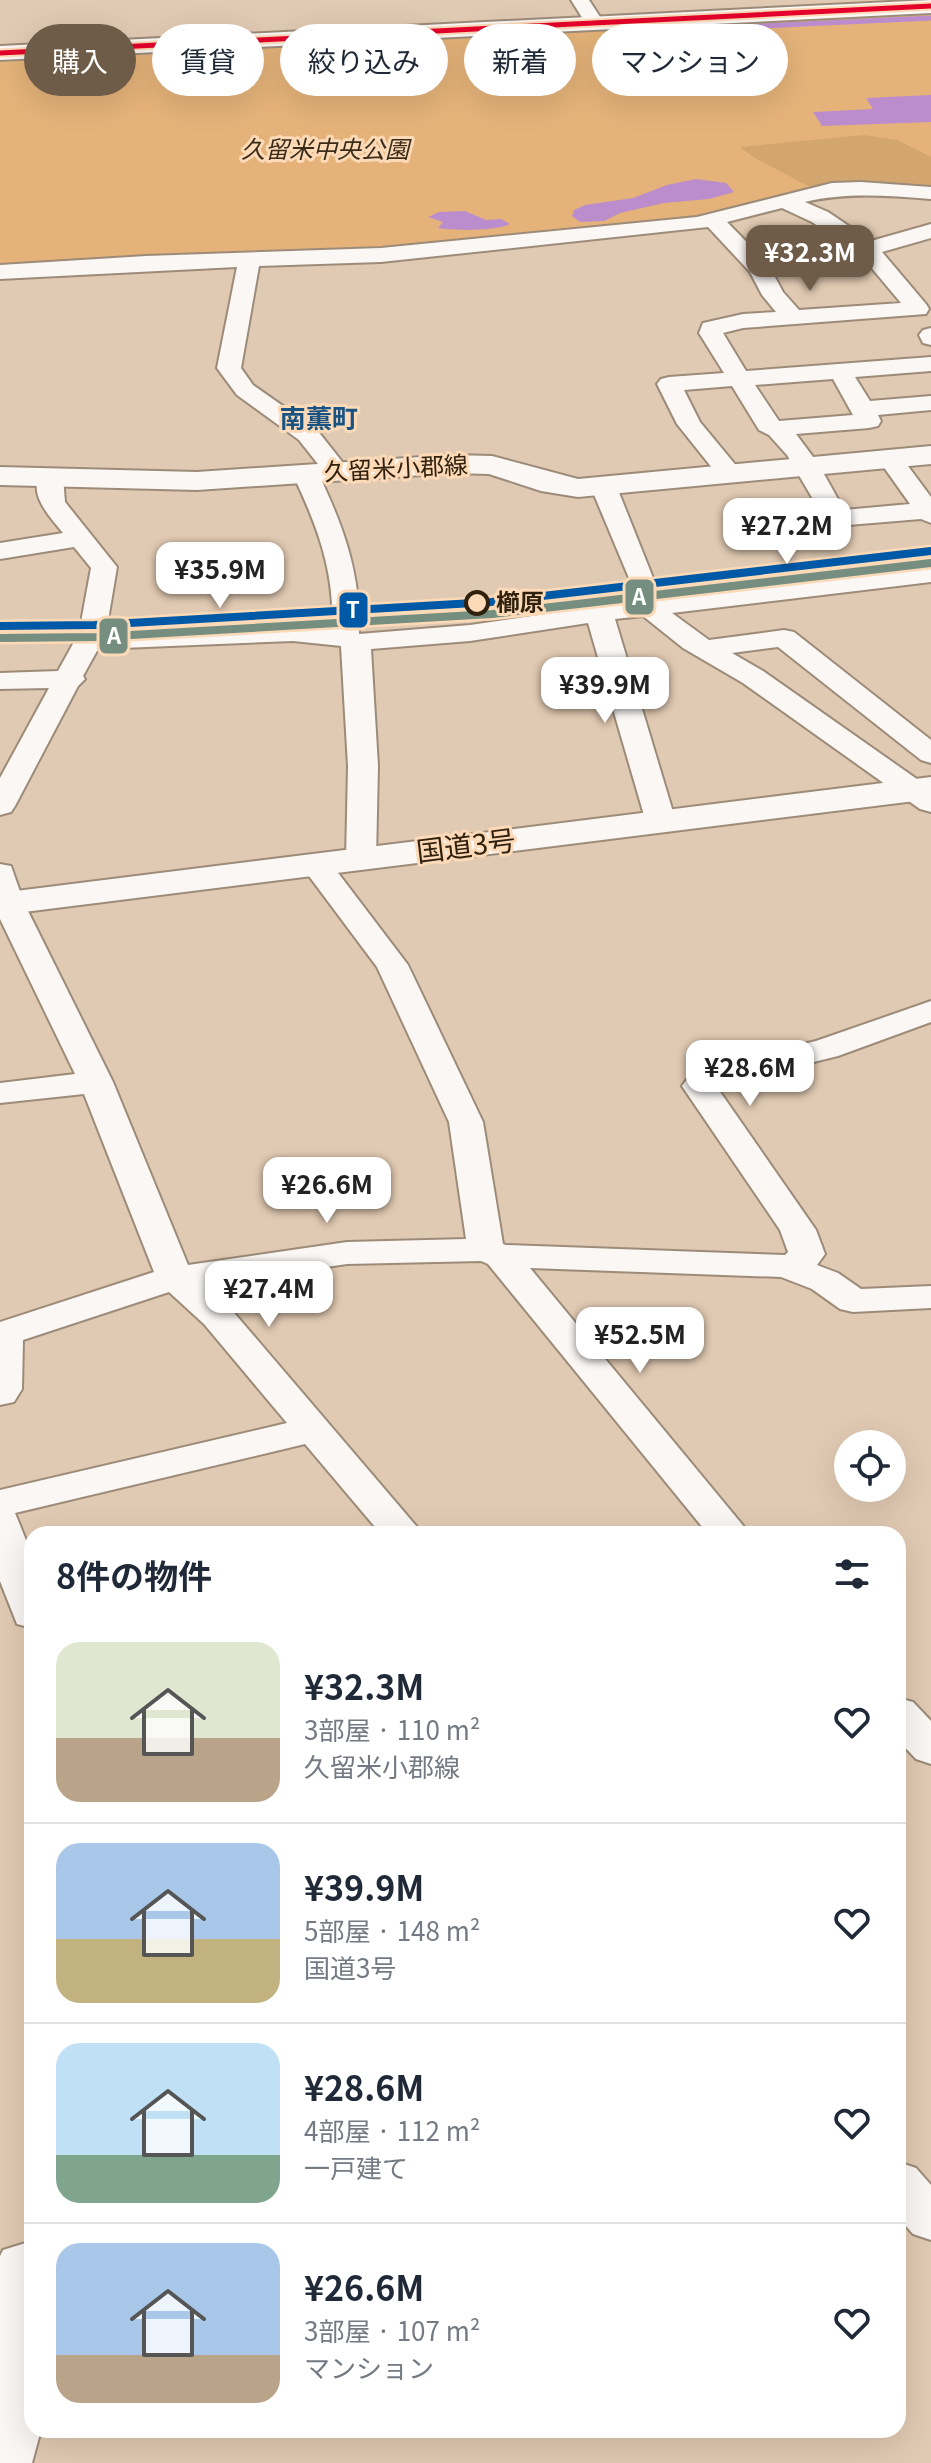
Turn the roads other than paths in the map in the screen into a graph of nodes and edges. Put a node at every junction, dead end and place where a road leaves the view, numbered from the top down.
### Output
1 (580, 0) edge
2 (931, 6) edge
3 (595, 23) junction
4 (0, 53) edge
5 (931, 193) edge
6 (786, 202) junction
7 (714, 221) junction
8 (931, 231) edge
9 (868, 249) junction
10 (249, 261) junction
11 (0, 272) edge
12 (925, 315) edge
13 (793, 317) junction
14 (931, 364) edge
15 (840, 371) junction
16 (740, 379) junction
17 (931, 403) edge
18 (862, 409) junction
19 (779, 428) junction
20 (931, 455) edge
21 (890, 459) junction
22 (806, 467) junction
23 (338, 473) junction
24 (730, 474) junction
25 (306, 475) junction
26 (0, 476) edge
27 (50, 477) junction
28 (603, 485) junction
29 (930, 511) edge
30 (78, 539) junction
31 (0, 551) edge
32 (922, 575) edge
33 (931, 597) edge
34 (648, 607) junction
35 (599, 613) junction
36 (351, 640) junction
37 (92, 641) junction
38 (704, 649) junction
39 (71, 679) junction
40 (0, 681) edge
41 (931, 754) edge
42 (924, 794) edge
43 (0, 806) edge
44 (661, 822) junction
45 (361, 859) junction
46 (315, 864) junction
47 (3, 893) edge
48 (931, 1011) edge
49 (96, 1082) junction
50 (0, 1093) edge
51 (494, 1253) junction
52 (792, 1268) junction
53 (175, 1278) junction
54 (928, 1303) edge
55 (2, 1335) edge
56 (0, 1393) edge
57 (311, 1430) junction
58 (0, 1503) edge
59 (0, 1521) edge
60 (396, 1526) edge
61 (723, 1526) edge
62 (24, 1591) edge
63 (906, 1721) edge
64 (931, 1748) edge
65 (906, 2192) edge
66 (931, 2219) edge
67 (24, 2264) edge
68 (5, 2463) edge

1 - 3 street
2 - 3 main road
3 - 4 main road
5 - 6 street
6 - 7 street
6 - 9 street
7 - 10 street
7 - 13 street
8 - 9 street
9 - 12 street
10 - 11 street
10 - 23 street
12 - 13 street
13 - 16 street
14 - 15 street
15 - 16 street
15 - 18 street
16 - 19 street
16 - 24 street
17 - 18 street
18 - 19 street
19 - 22 street
20 - 21 main road, 久留米小郡線
21 - 22 main road, 久留米小郡線
21 - 29 street
22 - 24 main road, 久留米小郡線
22 - 29 street
23 - 25 main road, 久留米小郡線
23 - 28 main road, 久留米小郡線
24 - 28 main road, 久留米小郡線
25 - 27 main road, 久留米小郡線
25 - 36 street
26 - 27 main road, 久留米小郡線
27 - 30 street
28 - 34 street
30 - 31 street
30 - 37 street
32 - 33 street
32 - 34 street
34 - 35 street
34 - 38 street
35 - 36 street
35 - 44 street
36 - 37 street
36 - 45 street
37 - 39 street
38 - 41 street
38 - 42 street
39 - 40 street
39 - 43 street
42 - 44 main road, 国道3号
44 - 45 main road, 国道3号
45 - 46 main road, 国道3号
46 - 47 main road, 国道3号
46 - 51 street
47 - 49 street
48 - 52 street
49 - 50 street
49 - 53 street
51 - 52 street
51 - 53 street
51 - 61 street
52 - 54 street
53 - 55 street
53 - 57 street
55 - 56 street
57 - 58 street
57 - 60 street
59 - 62 street
63 - 64 street
65 - 66 street
67 - 68 street

